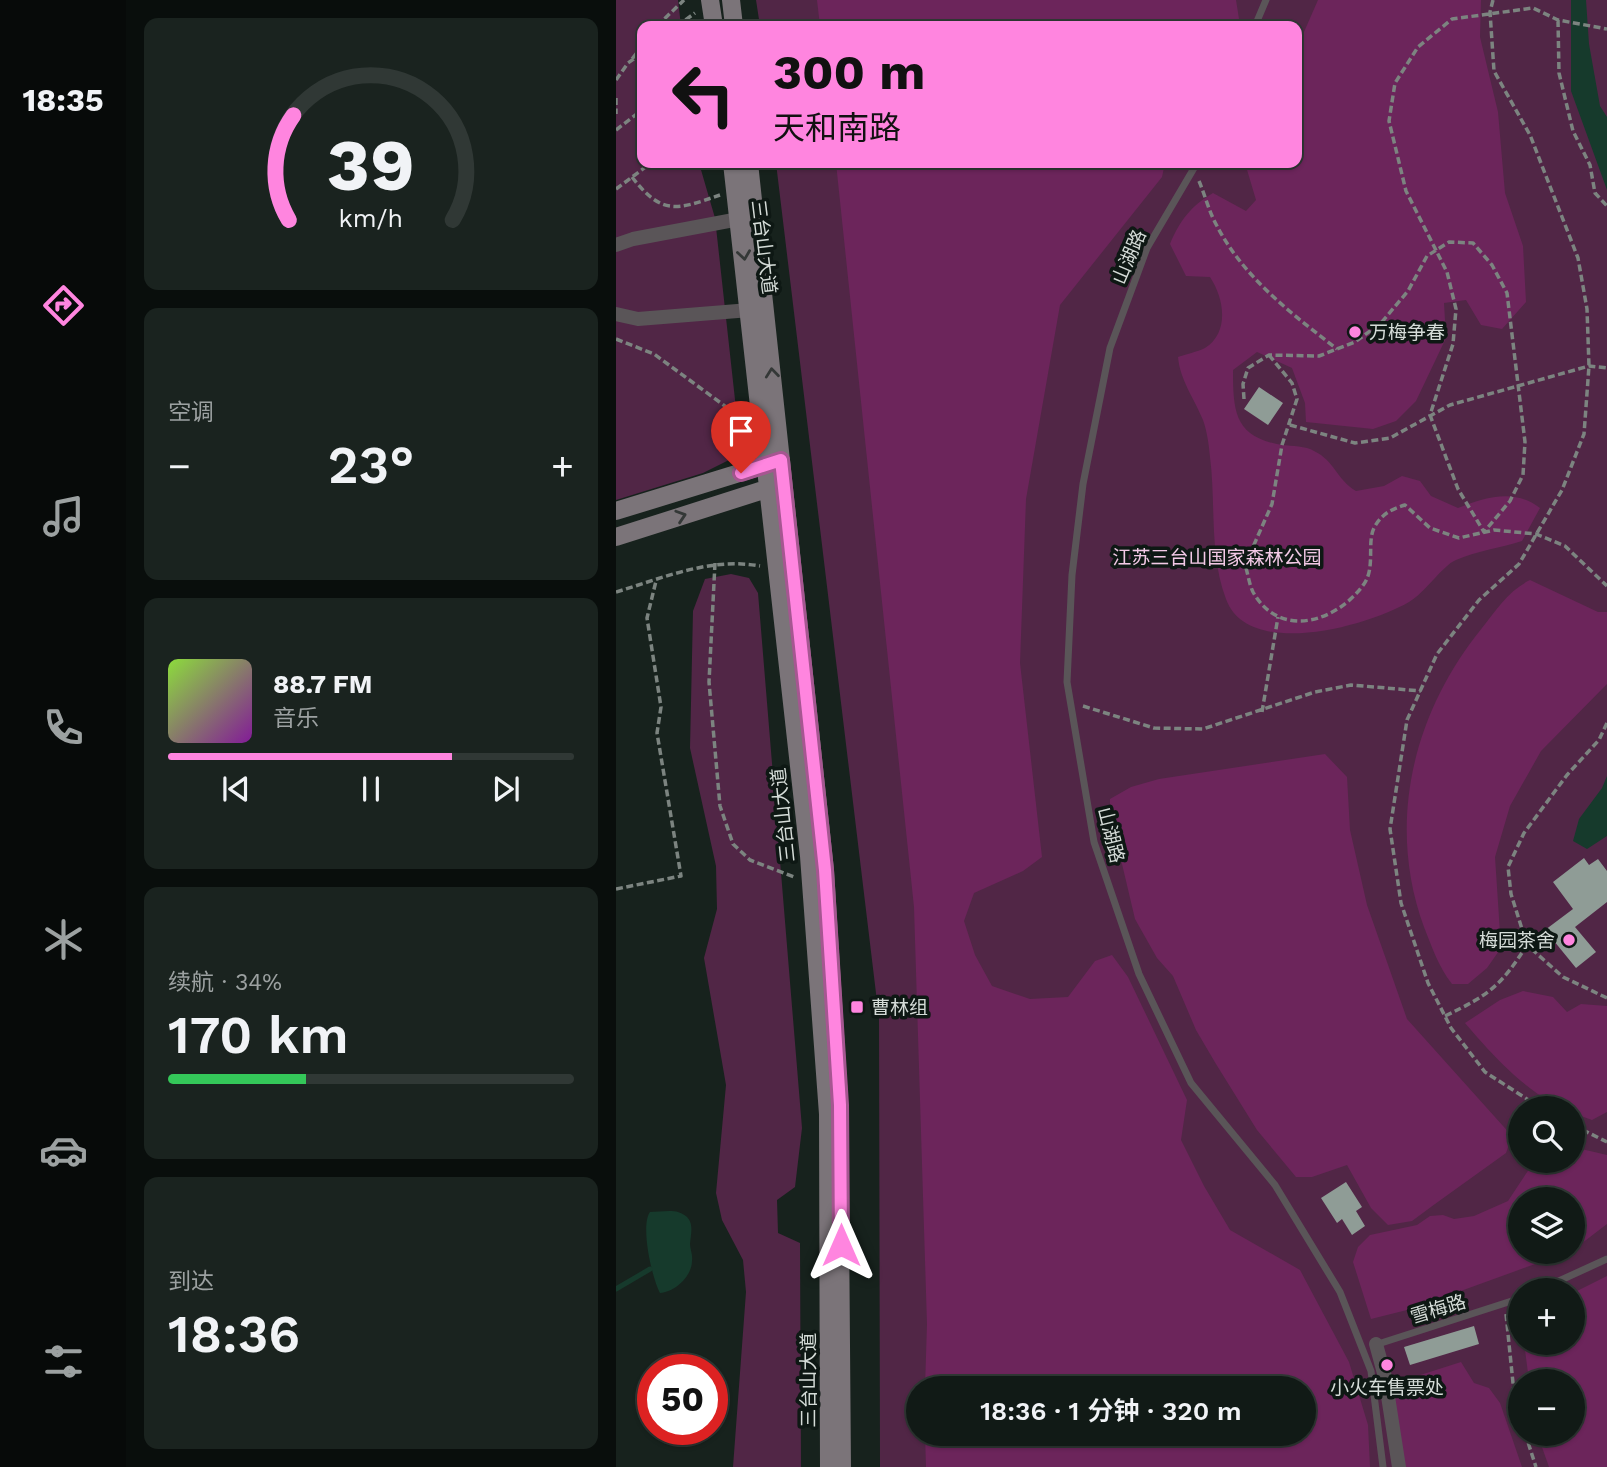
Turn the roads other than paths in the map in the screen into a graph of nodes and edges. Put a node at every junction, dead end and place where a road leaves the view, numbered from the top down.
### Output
1 (710, 0) edge
2 (730, 0) edge
3 (1266, 0) edge
4 (713, 21) edge
5 (733, 21) edge
6 (1257, 21) edge
7 (733, 168) edge
8 (749, 168) edge
9 (1195, 168) edge
10 (739, 219) junction
11 (616, 245) edge
12 (750, 310) junction
13 (616, 314) edge
14 (774, 462) junction
15 (777, 486) junction
16 (616, 511) edge
17 (616, 537) edge
18 (1607, 1259) edge
19 (1565, 1278) edge
20 (1508, 1303) edge
21 (1370, 1346) junction
22 (829, 1467) edge
23 (842, 1467) edge
24 (1384, 1467) edge
25 (1399, 1467) edge

1 - 4 main road
2 - 5 main road
3 - 6 lane
7 - 10 main road, 三台山大道
14 -> 8 main road, 三台山大道
9 - 21 lane, 山湖路
10 - 11 street
10 -> 12 main road, 三台山大道
12 - 13 street
12 - 14 main road, 三台山大道
14 - 15 main road, 三台山大道
14 - 16 main road
17 -> 15 main road
15 - 22 main road, 三台山大道
15 - 23 main road, 三台山大道
18 - 19 lane
20 - 21 lane, 雪梅路
21 - 24 lane, 山湖路
21 - 25 street

